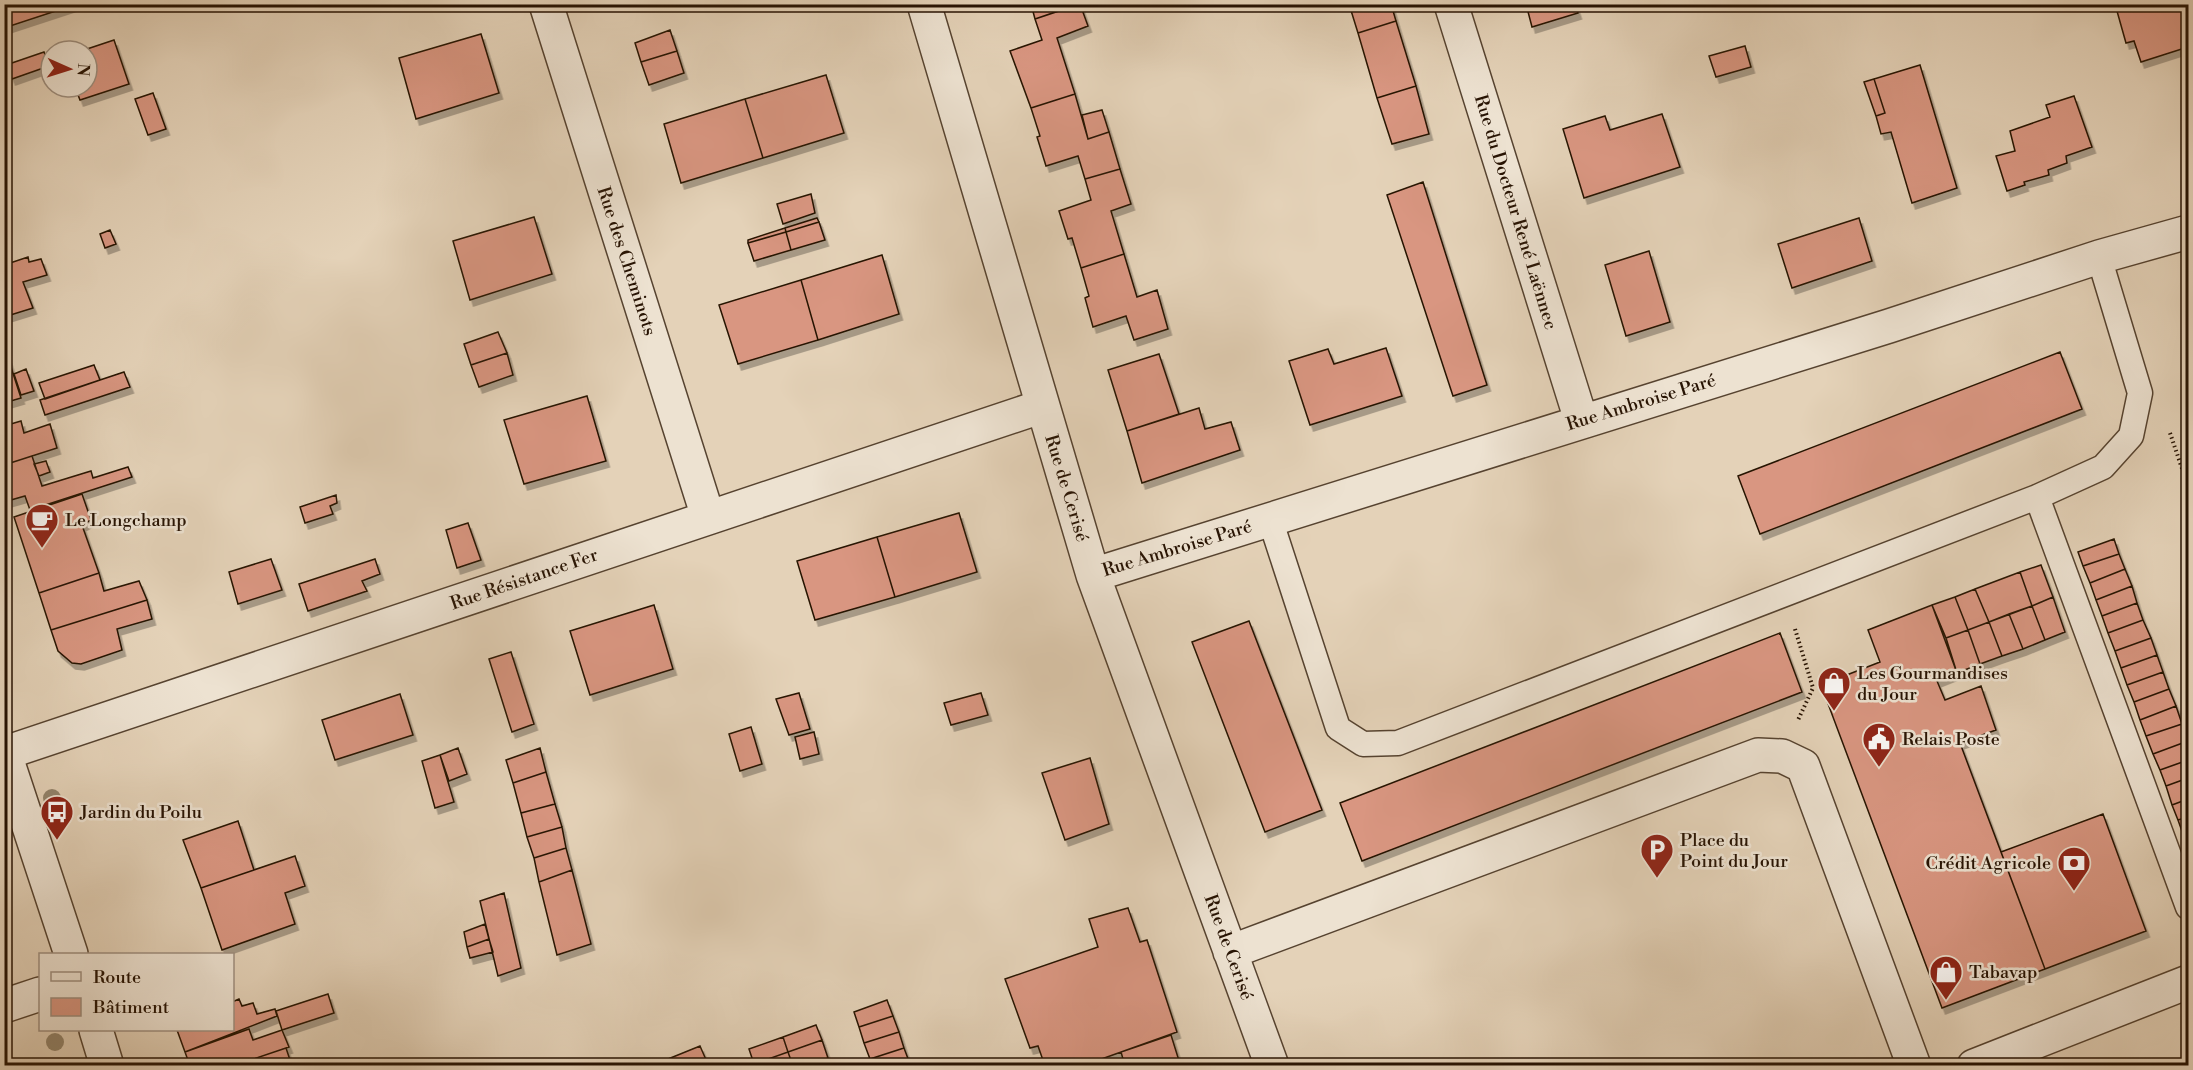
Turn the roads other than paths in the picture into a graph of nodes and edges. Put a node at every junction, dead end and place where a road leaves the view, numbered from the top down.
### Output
1 (546, 4) edge
2 (924, 4) edge
3 (1451, 4) edge
4 (2188, 232) edge
5 (2099, 257) junction
6 (1043, 406) junction
7 (1581, 420) junction
8 (2037, 496) junction
9 (708, 517) junction
10 (1270, 519) junction
11 (1093, 575) junction
12 (5, 752) edge
13 (2188, 907) edge
14 (1230, 952) junction
15 (71, 953) edge
16 (2188, 982) edge
17 (39, 994) edge
18 (4, 1006) edge
19 (97, 1031) edge
20 (107, 1065) edge
21 (1272, 1065) edge
22 (1914, 1065) edge
23 (1974, 1065) edge

1 - 9 street, Rue des Cheminots
2 - 6 street, Rue de Cerisé
3 - 7 street, Rue du Docteur René Laënnec
4 - 5 street, Rue Ambroise Paré
5 - 7 street, Rue Ambroise Paré
5 - 8 lane
6 - 9 street, Rue Résistance Fer
6 - 11 street, Rue de Cerisé
7 - 10 street, Rue Ambroise Paré
8 - 10 lane
8 - 13 lane
9 - 12 street, Rue Résistance Fer
10 - 11 street, Rue Ambroise Paré
11 - 14 street, Rue de Cerisé
12 - 15 street
14 - 21 street, Rue de Cerisé
14 - 22 street
16 - 23 street
17 - 18 street
19 - 20 street

